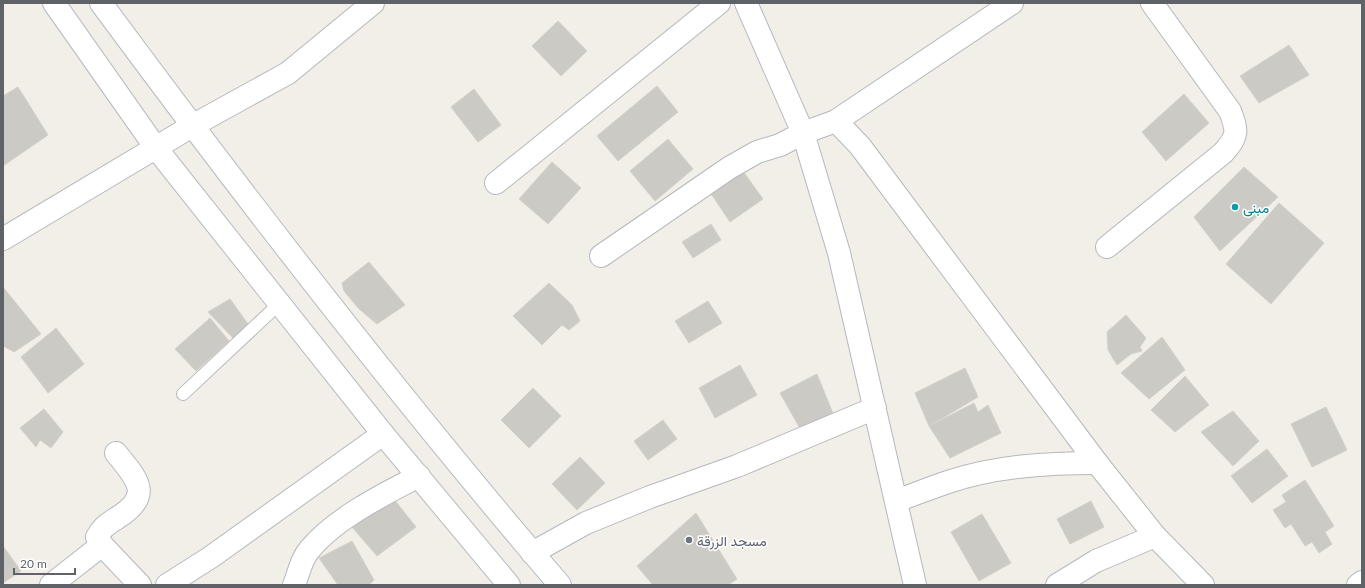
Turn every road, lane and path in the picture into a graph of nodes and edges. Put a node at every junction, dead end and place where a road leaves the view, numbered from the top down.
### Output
1 (54, 3) edge
2 (101, 3) edge
3 (373, 3) edge
4 (719, 3) edge
5 (746, 3) edge
6 (1012, 3) edge
7 (1152, 3) edge
8 (836, 121) junction
9 (192, 126) junction
10 (803, 133) junction
11 (156, 148) junction
12 (496, 183) dead end
13 (3, 239) edge
14 (1107, 247) dead end
15 (601, 256) dead end
16 (279, 304) junction
17 (183, 394) dead end
18 (875, 408) junction
19 (383, 434) junction
20 (116, 453) dead end
21 (1097, 463) junction
22 (419, 476) junction
23 (896, 501) junction
24 (1155, 536) junction
25 (102, 545) junction
26 (532, 553) junction
27 (1362, 582) edge
28 (51, 585) edge
29 (140, 585) edge
30 (167, 585) edge
31 (294, 585) edge
32 (509, 585) edge
33 (560, 585) edge
34 (915, 585) edge
35 (1057, 585) edge
36 (1203, 585) edge
37 (1358, 585) edge

1 - 11 street
2 - 9 street
3 - 9 street
4 - 12 street
5 - 10 street
6 - 8 street
7 - 14 street
8 - 10 street
8 - 21 street
9 - 11 street
9 - 26 street
10 - 15 street
10 - 18 street
11 - 13 street
11 - 16 street
16 - 17 lane
16 - 19 street
18 - 23 street
18 - 26 street
19 - 22 street
19 - 30 street
20 - 25 street
21 - 23 street
21 - 24 street
22 - 31 street
22 - 32 street
23 - 34 street
24 - 35 street
24 - 36 street
25 - 28 street
25 - 29 street
26 - 33 street
27 - 37 street

